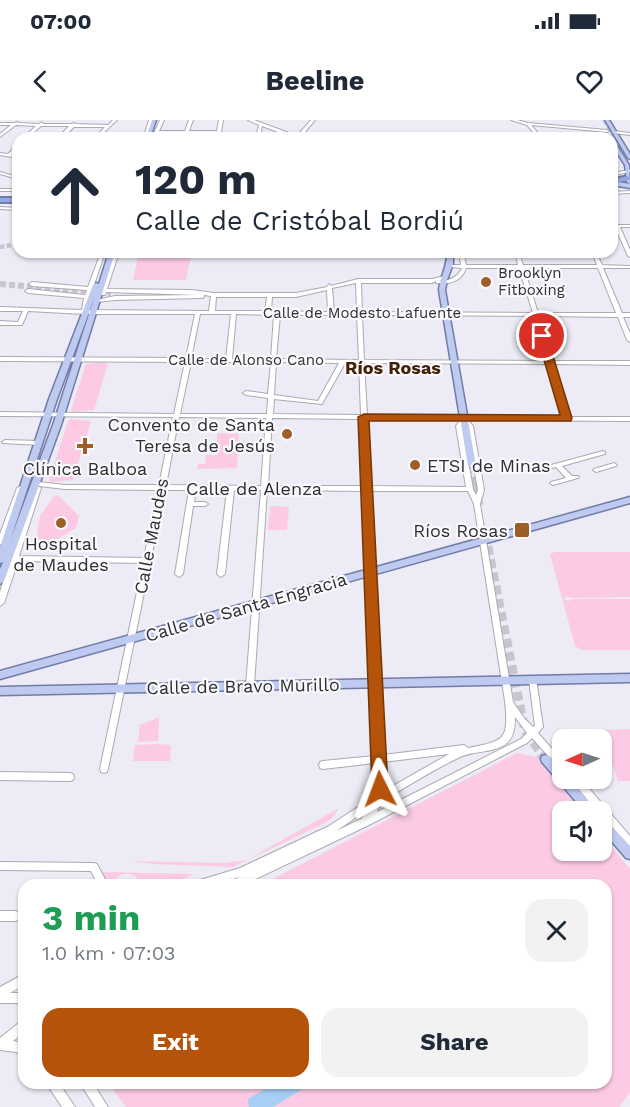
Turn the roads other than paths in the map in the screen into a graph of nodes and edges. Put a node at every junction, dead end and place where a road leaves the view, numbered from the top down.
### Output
1 (79, 120) edge
2 (115, 120) edge
3 (156, 120) edge
4 (190, 120) edge
5 (250, 120) edge
6 (313, 120) edge
7 (513, 120) edge
8 (600, 120) edge
9 (18, 122) edge
10 (43, 122) edge
11 (261, 122) edge
12 (0, 124) edge
13 (528, 124) junction
14 (74, 125) junction
15 (108, 126) junction
16 (607, 131) joint
17 (33, 132) edge
18 (66, 132) edge
19 (102, 132) edge
20 (157, 132) joint
21 (188, 132) joint
22 (284, 132) edge
23 (302, 132) edge
24 (535, 132) edge
25 (0, 136) edge
26 (618, 145) edge
27 (627, 151) edge
28 (2, 154) edge
29 (10, 154) edge
30 (618, 154) edge
31 (630, 158) edge
32 (630, 164) edge
33 (630, 181) edge
34 (618, 234) edge
35 (630, 256) edge
36 (101, 258) edge
37 (107, 258) edge
38 (109, 258) edge
39 (115, 258) edge
40 (450, 258) edge
41 (462, 258) edge
42 (519, 258) edge
43 (596, 258) edge
44 (451, 266) junction
45 (464, 266) junction
46 (521, 266) junction
47 (600, 267) junction
48 (630, 267) edge
49 (444, 280) junction
50 (358, 281) junction
51 (32, 284) dead end
52 (329, 286) junction
53 (90, 288) junction
54 (104, 290) junction
55 (28, 291) dead end
56 (110, 295) tunnel mouth
57 (204, 295) junction
58 (213, 295) junction
59 (270, 295) junction
60 (87, 297) junction
61 (97, 306) junction
62 (84, 308) junction
63 (0, 309) edge
64 (26, 310) junction
65 (198, 312) junction
66 (212, 312) junction
67 (234, 312) junction
68 (268, 312) junction
69 (277, 313) junction
70 (331, 313) junction
71 (359, 313) junction
72 (447, 314) junction
73 (536, 315) junction
74 (620, 315) junction
75 (630, 315) edge
76 (0, 323) edge
77 (630, 340) edge
78 (0, 359) edge
79 (78, 359) junction
80 (67, 360) junction
81 (187, 360) junction
82 (229, 360) junction
83 (274, 360) junction
84 (343, 361) junction
85 (361, 361) junction
86 (454, 362) junction
87 (550, 362) junction
88 (630, 363) edge
89 (246, 393) dead end
90 (271, 396) junction
91 (0, 414) edge
92 (48, 414) junction
93 (60, 414) junction
94 (176, 416) junction
95 (270, 417) junction
96 (364, 417) junction
97 (567, 418) junction
98 (464, 419) junction
99 (630, 419) edge
100 (5, 442) dead end
101 (39, 442) junction
102 (603, 453) dead end
103 (35, 454) junction
104 (46, 454) junction
105 (588, 457) junction
106 (558, 465) junction
107 (614, 465) dead end
108 (472, 466) tunnel mouth
109 (542, 469) dead end
110 (553, 483) dead end
111 (39, 484) junction
112 (161, 487) junction
113 (193, 488) junction
114 (231, 488) junction
115 (263, 488) junction
116 (366, 489) junction
117 (470, 489) junction
118 (630, 500) edge
119 (190, 504) junction
120 (208, 504) dead end
121 (477, 504) junction
122 (483, 541) junction
123 (0, 543) edge
124 (14, 558) junction
125 (0, 560) edge
126 (146, 561) junction
127 (370, 572) junction
128 (179, 574) dead end
129 (221, 574) dead end
130 (0, 581) edge
131 (0, 603) edge
132 (255, 604) junction
133 (132, 638) junction
134 (0, 675) edge
135 (630, 678) edge
136 (506, 680) junction
137 (533, 680) junction
138 (374, 684) junction
139 (250, 686) junction
140 (120, 689) junction
141 (0, 691) edge
142 (509, 701) junction
143 (534, 734) junction
144 (481, 749) junction
145 (469, 750) junction
146 (552, 754) tunnel mouth
147 (378, 758) junction
148 (546, 759) tunnel mouth
149 (489, 760) junction
150 (323, 765) dead end
151 (552, 766) edge
152 (104, 769) dead end
153 (0, 776) edge
154 (70, 777) dead end
155 (572, 789) edge
156 (583, 789) edge
157 (383, 797) junction
158 (583, 801) edge
159 (394, 808) junction
160 (364, 824) junction
161 (612, 834) edge
162 (630, 843) edge
163 (630, 854) edge
164 (0, 866) edge
165 (100, 879) edge
166 (218, 879) edge
167 (246, 879) edge
168 (0, 916) edge
169 (16, 916) dead end
170 (18, 982) edge
171 (0, 993) edge
172 (0, 998) edge
173 (18, 1000) edge
174 (18, 1031) edge
175 (0, 1045) edge
176 (18, 1047) edge
177 (56, 1089) edge
178 (90, 1089) edge
179 (69, 1107) edge
180 (102, 1107) edge

1 - 14 street
2 - 15 street
3 - 20 street
4 - 21 street
5 - 11 street
6 - 23 street
7 - 13 street
8 - 16 main road
9 - 10 street
9 - 12 street
9 - 25 street
10 - 14 street
10 - 17 street
11 - 22 street
13 - 16 street
13 - 24 street
14 - 15 street
14 - 18 street
15 - 19 street
20 - 21 street
26 - 32 main road
27 - 31 main road
28 - 29 street
30 - 33 main road
34 - 35 street
36 - 53 street
37 - 62 main road
38 - 61 main road
39 - 54 street
40 - 44 main road
41 - 45 street
42 - 46 street
43 - 47 street
44 - 45 street
44 - 49 main road
45 - 46 street
45 - 49 street
46 - 47 street
46 - 73 street
47 - 48 street
47 - 74 street
49 - 50 street
49 - 72 main road
50 - 52 street
50 - 71 street
51 - 53 street
52 - 59 street
52 - 70 street
53 - 60 street
54 - 57 street
54 - 61 street
55 - 60 street
56 - 57 street
57 - 58 street
57 - 61 street
58 - 59 street
58 - 66 street
59 - 68 street
60 - 62 street
61 - 62 street
61 - 65 street, Calle de Modesto Lafuente
61 - 79 main road
62 - 64 street
62 - 80 main road
63 - 64 street
64 - 76 street
65 - 66 street, Calle de Modesto Lafuente
65 - 81 street, Calle Maudes
66 - 67 street, Calle de Modesto Lafuente
67 - 68 street, Calle de Modesto Lafuente
67 - 82 street
68 - 69 street, Calle de Modesto Lafuente
69 - 70 street, Calle de Modesto Lafuente
69 - 83 street
70 - 71 street, Calle de Modesto Lafuente
71 - 72 street, Calle de Modesto Lafuente
71 - 85 street
72 - 73 street, Calle de Modesto Lafuente
72 - 86 main road
73 - 74 street, Calle de Modesto Lafuente
73 - 87 street
74 - 75 street, Calle de Modesto Lafuente
74 - 77 street
78 - 80 street, Calle de Alonso Cano
79 - 80 street, Calle de Alonso Cano
79 - 81 street, Calle de Alonso Cano
79 - 93 main road
80 - 92 main road
81 - 82 street, Calle de Alonso Cano
81 - 94 street, Calle Maudes
82 - 83 street, Calle de Alonso Cano
83 - 84 street, Calle de Alonso Cano
83 - 90 street
84 - 85 street, Calle de Alonso Cano
84 - 90 street
85 - 86 street, Calle de Alonso Cano
85 - 96 street
86 - 87 street, Calle de Alonso Cano
86 - 98 main road
87 - 88 street, Calle de Alonso Cano
87 - 97 street
89 - 90 street
90 - 95 street
91 - 92 street
92 - 93 street
92 - 101 main road
93 - 94 street
93 - 104 main road
94 - 95 street
94 - 112 street, Calle Maudes
95 - 96 street
95 - 115 street
96 - 98 street
96 - 116 street
97 - 98 street
97 - 99 street
98 - 108 main road
98 - 117 street
98 - 121 street
100 - 101 street
101 - 103 main road
102 - 105 street
103 - 123 street
103 - 125 main road
104 - 111 street
104 - 130 main road
105 - 106 street
105 - 107 street
106 - 109 street
106 - 110 street
111 - 112 street, Calle de Alenza
111 - 124 street
112 - 113 street, Calle de Alenza
112 - 126 street, Calle Maudes
113 - 114 street, Calle de Alenza
113 - 119 street
114 - 115 street, Calle de Alenza
114 - 129 street
115 - 116 street, Calle de Alenza
115 - 132 street
116 - 117 street, Calle de Alenza
116 - 127 street
117 - 121 street
118 - 122 main road, Calle de Santa Engracia
119 - 120 street
119 - 128 street
121 - 122 street
122 - 127 main road, Calle de Santa Engracia
122 - 136 street
124 - 126 street
124 - 131 street
126 - 133 street, Calle Maudes
127 - 132 main road, Calle de Santa Engracia
127 - 138 street
132 - 133 main road, Calle de Santa Engracia
132 - 139 street
133 - 134 main road, Calle de Santa Engracia
133 - 140 street, Calle Maudes
135 - 137 main road, Calle de Bravo Murillo
136 - 137 main road, Calle de Bravo Murillo
136 - 138 main road, Calle de Bravo Murillo
136 - 142 street
137 - 143 street
138 - 139 main road, Calle de Bravo Murillo
138 - 147 street
139 - 140 main road, Calle de Bravo Murillo
140 - 141 main road, Calle de Bravo Murillo
140 - 152 street, Calle Maudes
142 - 143 street
142 - 144 street
143 - 146 street
143 - 149 street
144 - 145 street
144 - 149 street
145 - 147 street
145 - 157 street
147 - 150 street
147 - 157 street
148 - 151 main road
149 - 159 street
153 - 154 street
155 - 158 main road
156 - 162 street
157 - 159 street
157 - 160 street
157 - 166 street
159 - 160 street
160 - 167 street
161 - 163 main road
164 - 165 street
168 - 169 street
170 - 171 street
172 - 173 street
174 - 175 street
175 - 176 street
177 - 179 street
178 - 180 street

